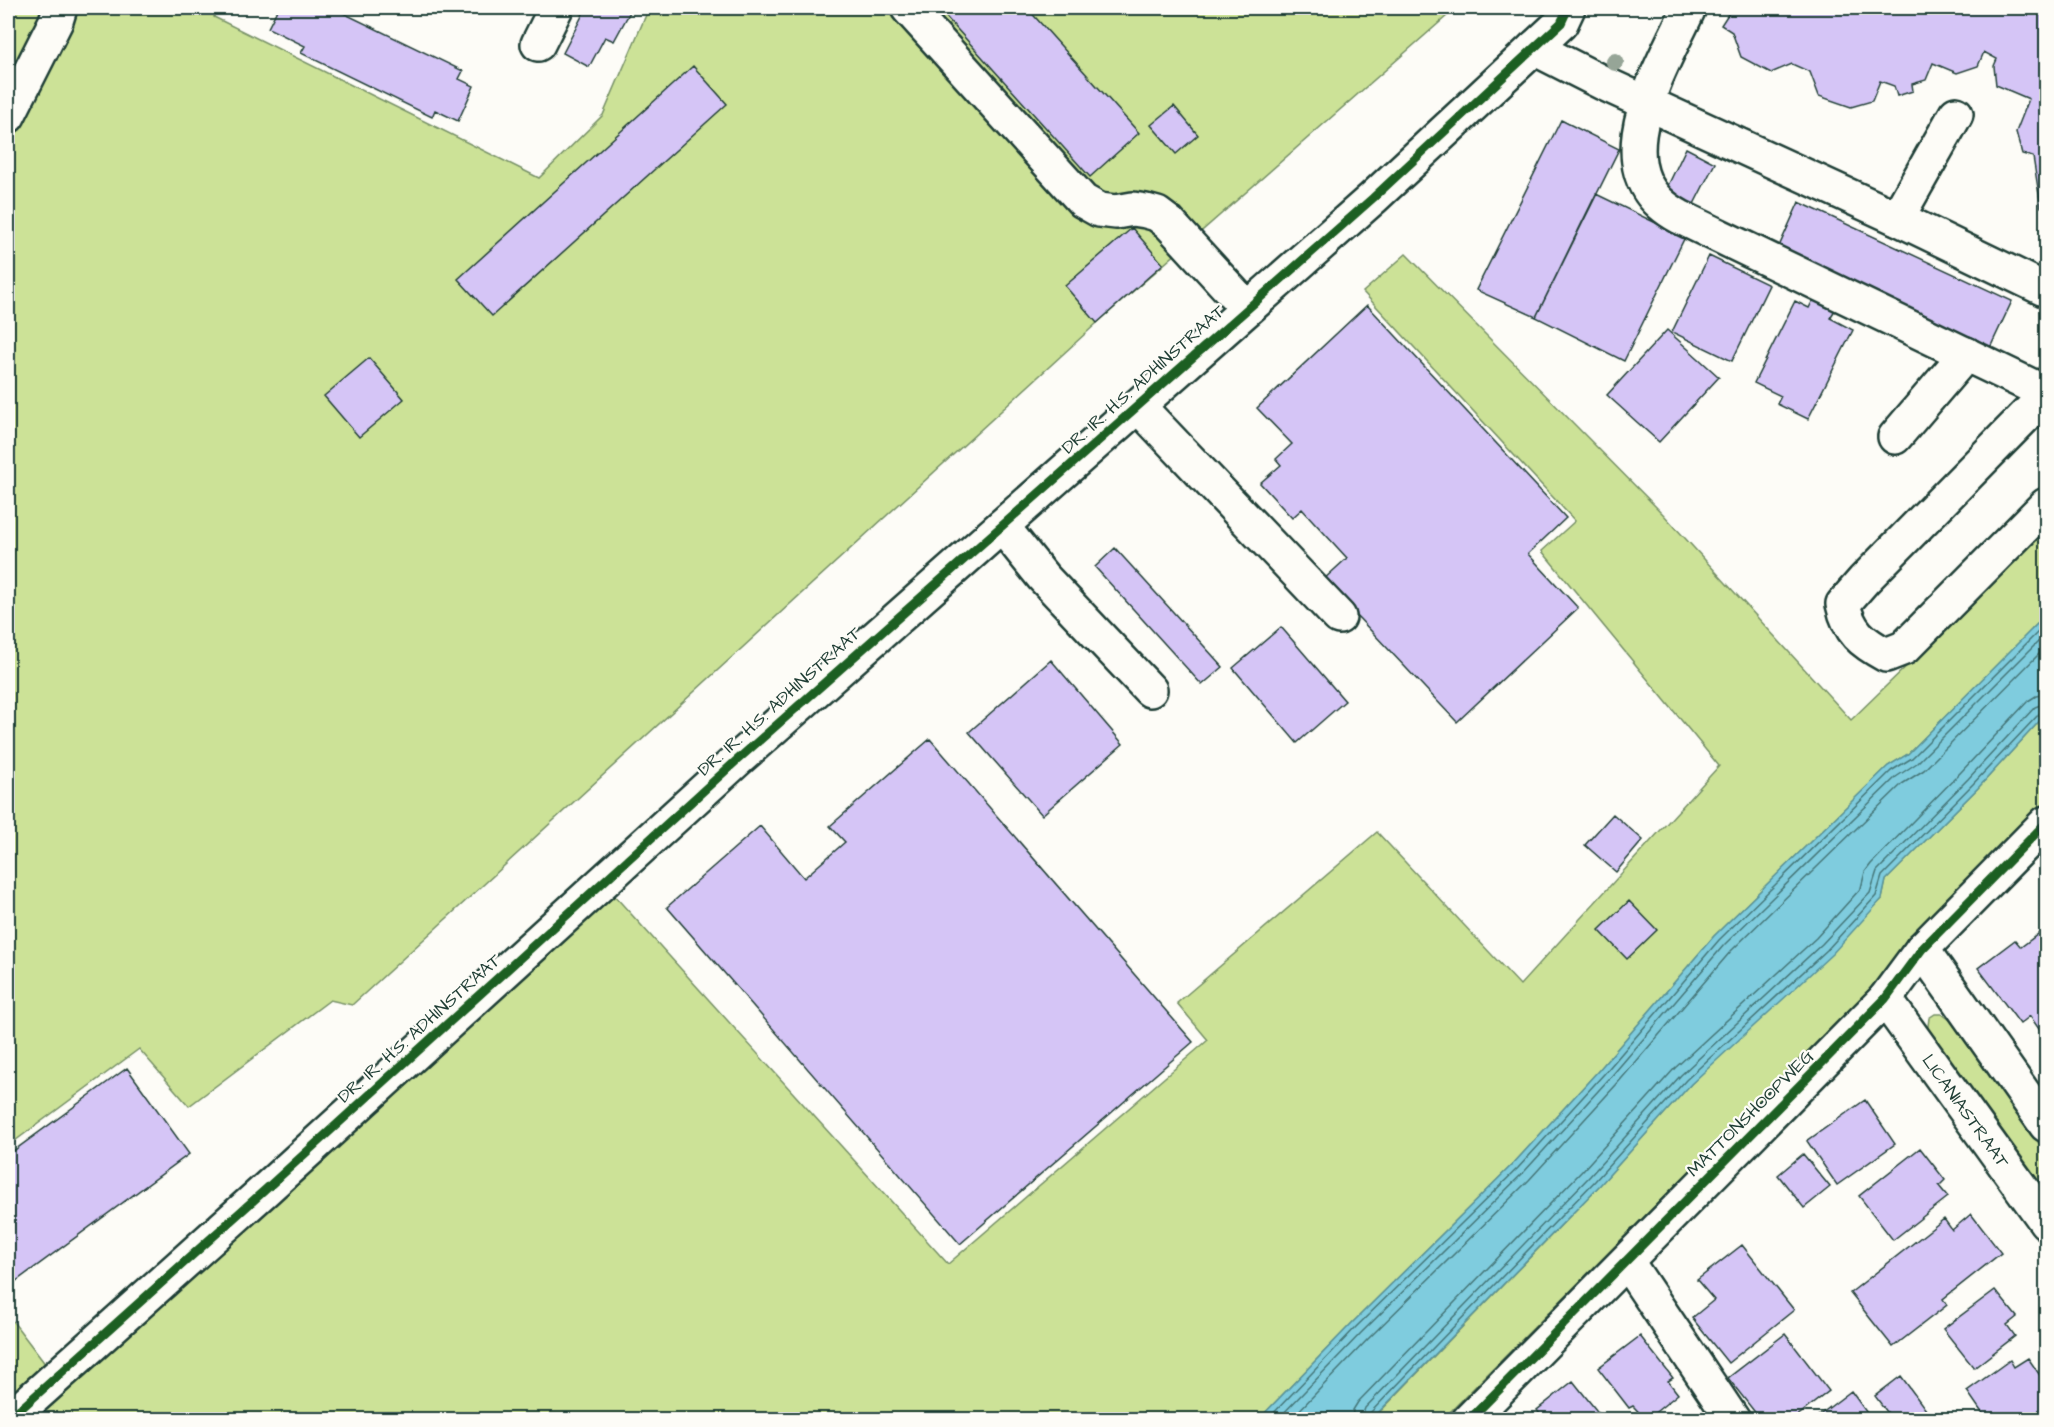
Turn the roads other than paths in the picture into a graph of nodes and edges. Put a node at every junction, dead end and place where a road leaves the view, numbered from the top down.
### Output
1 (60, 8) edge
2 (556, 8) edge
3 (908, 8) edge
4 (1568, 8) edge
5 (1689, 8) edge
6 (538, 44) dead end
7 (1534, 48) junction
8 (1646, 102) junction
9 (1956, 114) dead end
10 (8, 116) edge
11 (1897, 218) junction
12 (2046, 290) edge
13 (1247, 308) junction
14 (1966, 354) junction
15 (2046, 394) edge
16 (1138, 406) junction
17 (1895, 437) dead end
18 (2046, 505) edge
19 (1002, 526) junction
20 (1339, 617) dead end
21 (1150, 690) dead end
22 (2044, 833) edge
23 (1922, 949) junction
24 (1885, 999) junction
25 (2046, 1123) edge
26 (2046, 1222) edge
27 (1627, 1262) junction
28 (8, 1417) edge
29 (1469, 1419) edge
30 (1733, 1419) edge

1 - 10 street
2 - 6 street
3 - 13 street
4 - 7 street, DR. IR. H.S. ADHINSTRAAT
5 - 8 street
7 - 8 street
7 - 13 street, DR. IR. H.S. ADHINSTRAAT
8 - 11 street
8 - 14 street
9 - 11 street
11 - 12 street
13 - 16 street, DR. IR. H.S. ADHINSTRAAT
14 - 15 street
14 - 17 street
15 - 18 street
16 - 19 street, DR. IR. H.S. ADHINSTRAAT
16 - 20 street
19 - 21 street
19 - 28 street, DR. IR. H.S. ADHINSTRAAT
22 - 23 street, MATTONSHOOPWEG
23 - 24 street, MATTONSHOOPWEG
23 - 25 street
24 - 26 street, LICANIASTRAAT
24 - 27 street, MATTONSHOOPWEG
27 - 29 street, MATTONSHOOPWEG
27 - 30 street

